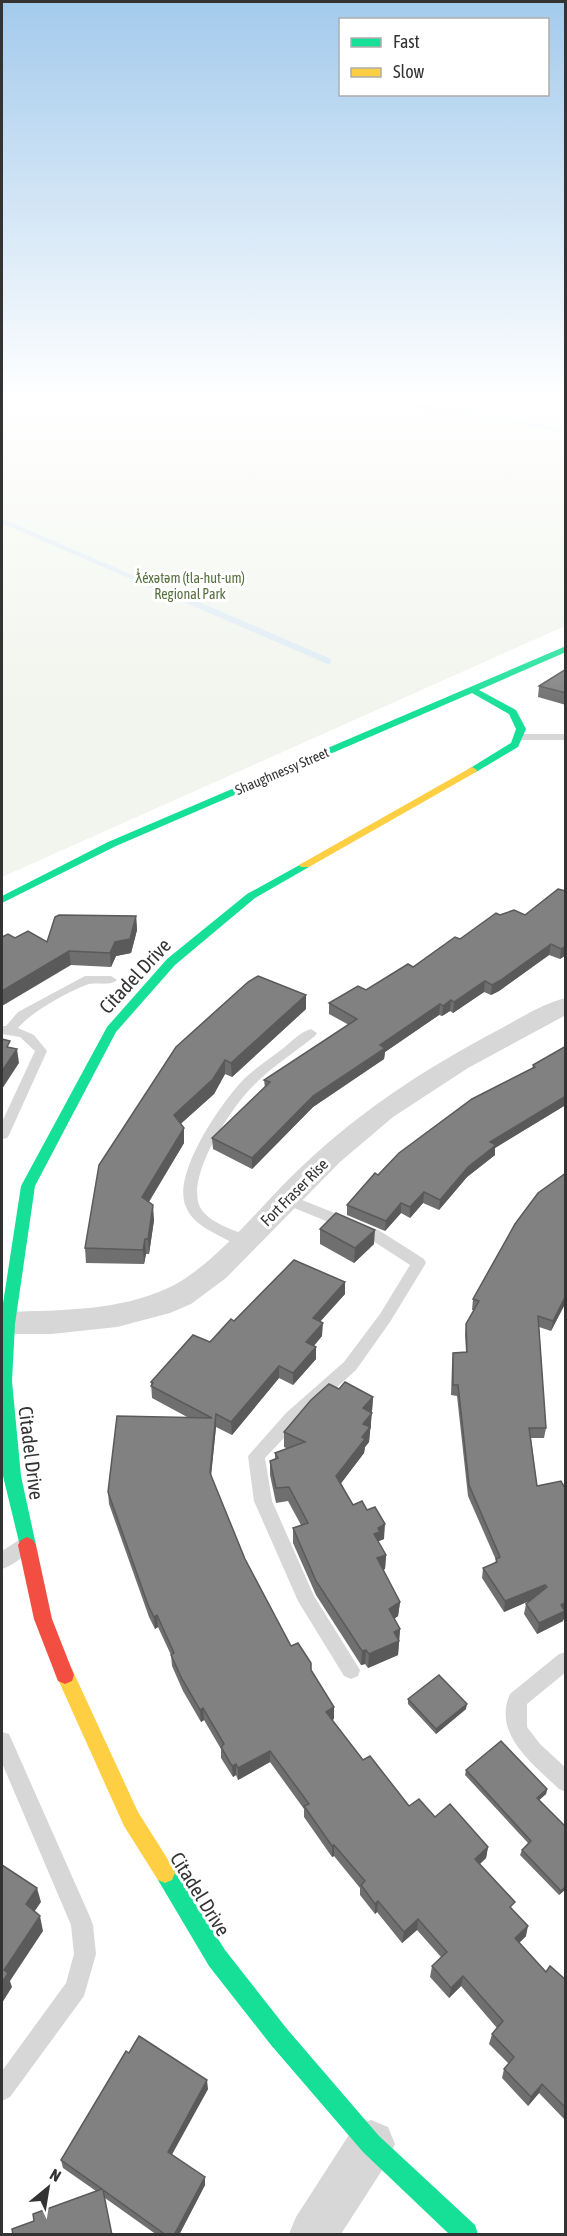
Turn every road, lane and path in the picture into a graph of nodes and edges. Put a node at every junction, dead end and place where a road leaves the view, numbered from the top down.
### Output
1 (566, 649) edge
2 (473, 690) junction
3 (566, 736) edge
4 (520, 737) junction
5 (2, 900) edge
6 (111, 980) dead end
7 (566, 1005) edge
8 (6, 1030) edge
9 (312, 1034) dead end
10 (2, 1135) edge
11 (287, 1199) junction
12 (245, 1241) junction
13 (4, 1324) edge
14 (25, 1544) junction
15 (2, 1561) edge
16 (566, 1660) edge
17 (351, 1670) dead end
18 (2, 1741) edge
19 (566, 1782) edge
20 (2, 2089) edge
21 (371, 2144) junction
22 (313, 2235) edge
23 (466, 2235) edge

1 - 2 street, Shaughnessy Street
2 - 4 street
2 - 5 street, Shaughnessy Street
3 - 4 lane
4 - 13 street, Citadel Drive
6 - 8 lane
7 - 11 street, Fort Fraser Rise
8 - 10 lane
9 - 12 lane
11 - 12 street, Fort Fraser Rise
11 - 17 lane
12 - 13 street, Fort Fraser Rise
13 - 14 street, Citadel Drive
14 - 15 lane
14 - 21 street, Citadel Drive
16 - 19 lane
18 - 20 lane
21 - 22 street
21 - 23 street, Citadel Drive

